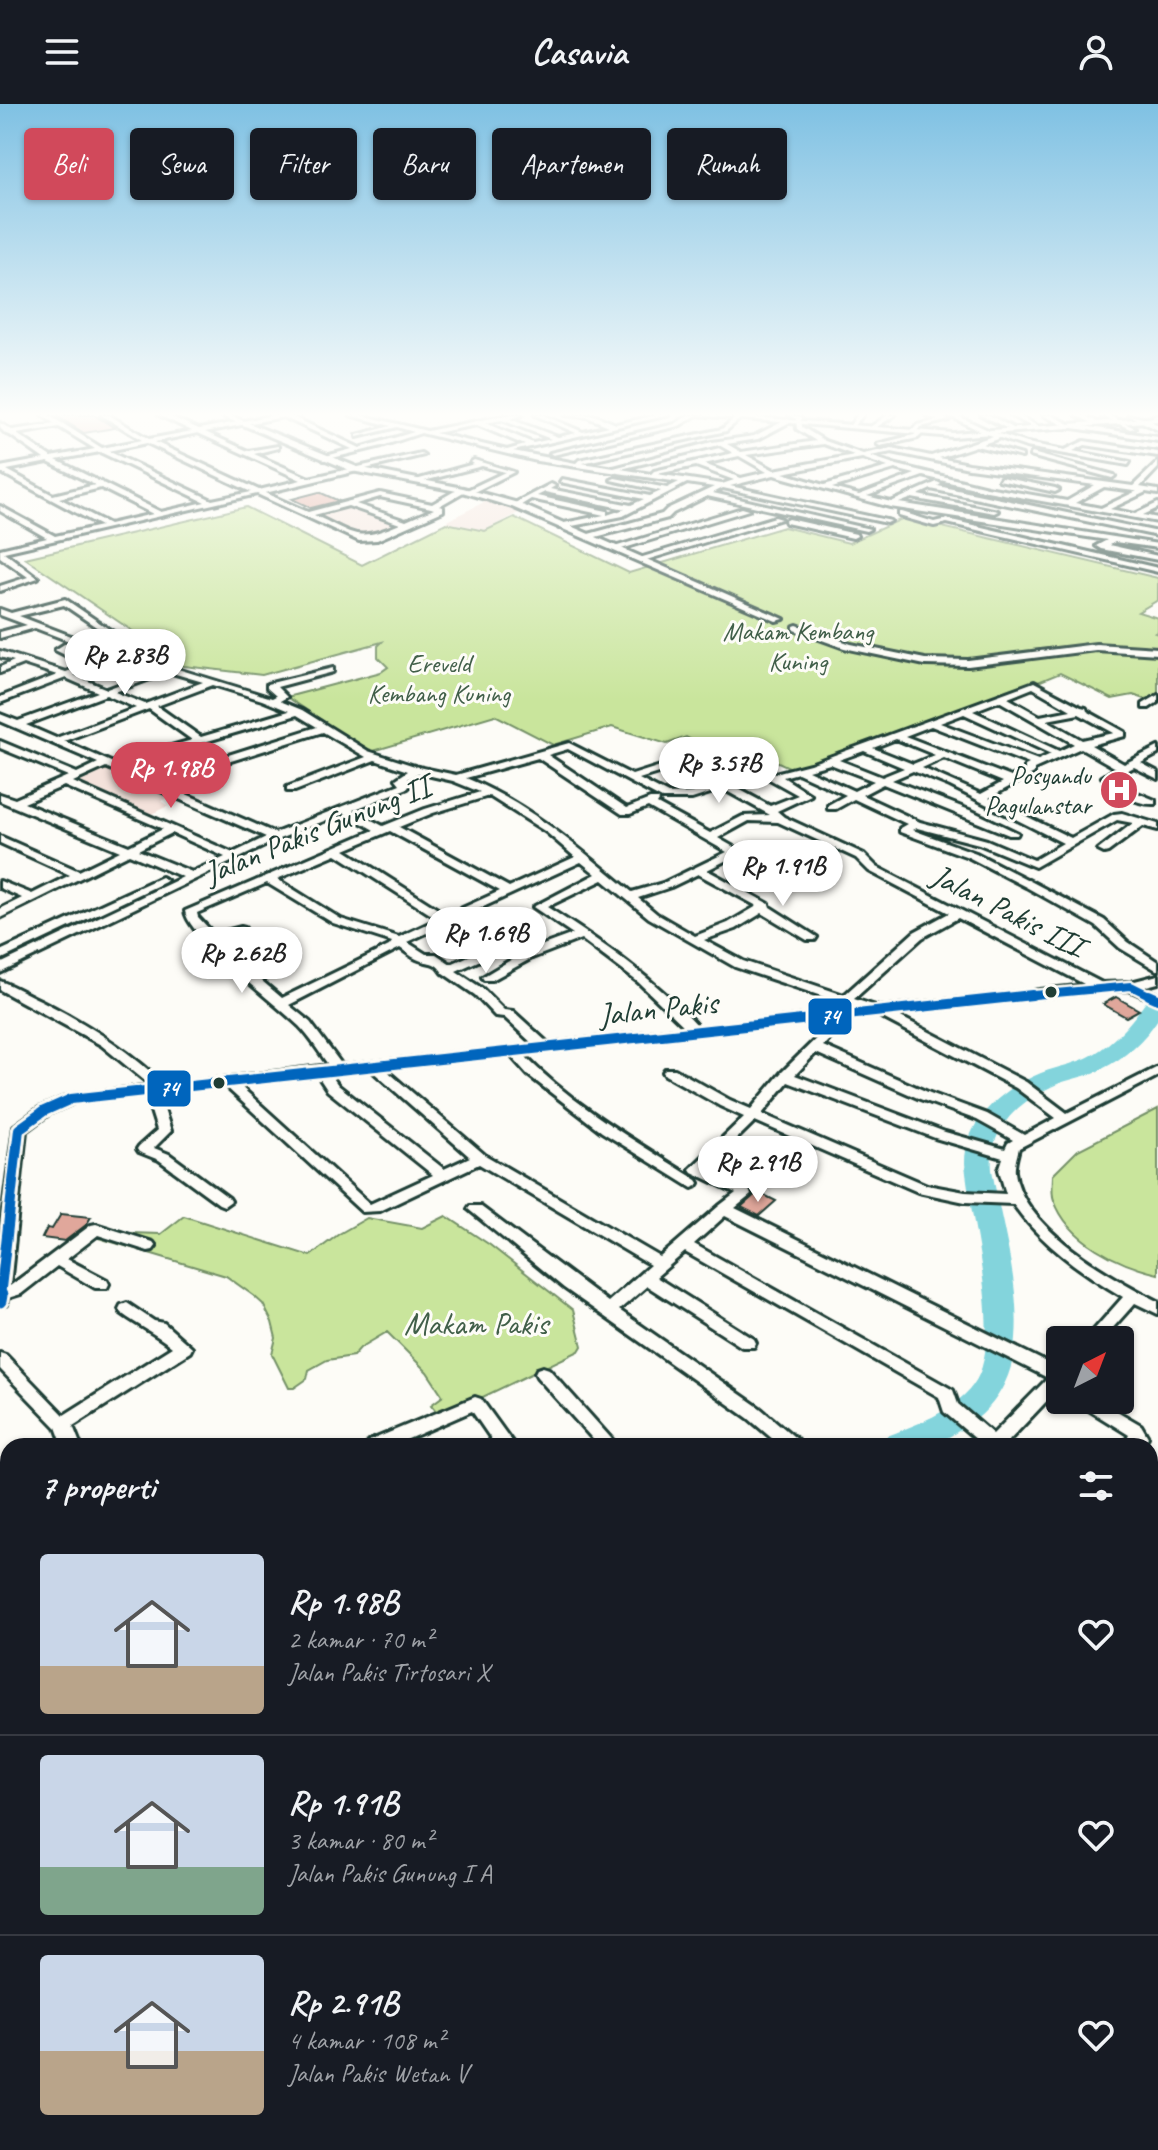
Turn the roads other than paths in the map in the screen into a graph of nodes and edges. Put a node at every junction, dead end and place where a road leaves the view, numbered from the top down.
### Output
1 (4, 510) edge
2 (78, 510) edge
3 (152, 510) edge
4 (174, 510) edge
5 (214, 510) edge
6 (298, 510) edge
7 (324, 510) edge
8 (368, 510) edge
9 (437, 510) edge
10 (527, 510) edge
11 (587, 510) edge
12 (623, 510) edge
13 (654, 510) edge
14 (672, 510) edge
15 (743, 510) edge
16 (747, 510) edge
17 (784, 510) edge
18 (839, 510) edge
19 (878, 510) edge
20 (887, 510) edge
21 (943, 510) edge
22 (974, 510) edge
23 (1022, 510) edge
24 (1038, 510) edge
25 (1105, 510) edge
26 (1147, 510) edge
27 (667, 513) junction
28 (159, 514) junction
29 (307, 515) junction
30 (606, 515) junction
31 (865, 516) junction
32 (1136, 516) junction
33 (778, 519) junction
34 (1012, 519) junction
35 (1158, 520) edge
36 (887, 521) dead end
37 (705, 522) junction
38 (407, 524) junction
39 (847, 524) junction
40 (107, 526) junction
41 (562, 526) junction
42 (1000, 526) dead end
43 (866, 529) dead end
44 (832, 531) junction
45 (1158, 534) edge
46 (853, 536) dead end
47 (588, 537) junction
48 (54, 539) junction
49 (1113, 539) junction
50 (1158, 546) edge
51 (1101, 547) junction
52 (615, 548) junction
53 (2, 556) edge
54 (1158, 558) edge
55 (640, 559) junction
56 (1158, 570) edge
57 (0, 589) edge
58 (0, 612) edge
59 (10, 616) junction
60 (34, 626) junction
61 (0, 635) edge
62 (1158, 651) edge
63 (0, 654) edge
64 (123, 655) junction
65 (24, 661) junction
66 (93, 665) junction
67 (169, 669) junction
68 (0, 670) edge
69 (330, 670) dead end
70 (66, 675) junction
71 (210, 683) junction
72 (108, 691) junction
73 (1001, 698) junction
74 (1158, 698) edge
75 (0, 700) edge
76 (271, 701) junction
77 (1146, 706) dead end
78 (148, 707) junction
79 (1083, 710) junction
80 (965, 711) junction
81 (296, 712) junction
82 (0, 717) edge
83 (1041, 719) junction
84 (931, 723) junction
85 (16, 725) junction
86 (322, 729) junction
87 (897, 736) junction
88 (56, 741) junction
89 (200, 741) junction
90 (0, 744) edge
91 (1084, 744) junction
92 (862, 747) junction
93 (1158, 751) edge
94 (1056, 753) junction
95 (539, 754) junction
96 (946, 754) junction
97 (374, 757) junction
98 (696, 758) dead end
99 (830, 760) junction
100 (110, 765) junction
101 (1127, 765) junction
102 (1033, 767) junction
103 (913, 768) junction
104 (797, 769) junction
105 (416, 770) junction
106 (769, 774) junction
107 (1044, 775) dead end
108 (76, 776) junction
109 (1158, 776) edge
110 (456, 778) junction
111 (632, 778) junction
112 (881, 781) junction
113 (64, 782) junction
114 (1013, 782) junction
115 (151, 783) junction
116 (725, 786) junction
117 (291, 789) dead end
118 (490, 792) junction
119 (853, 794) junction
120 (0, 797) edge
121 (666, 797) junction
122 (981, 798) junction
123 (1156, 801) edge
124 (15, 803) junction
125 (648, 803) junction
126 (832, 807) dead end
127 (344, 809) junction
128 (775, 815) junction
129 (1135, 820) junction
130 (916, 824) junction
131 (1039, 827) junction
132 (1158, 827) edge
133 (172, 829) junction
134 (386, 829) junction
135 (1013, 833) junction
136 (275, 837) junction
137 (709, 838) junction
138 (0, 839) edge
139 (983, 842) junction
140 (1070, 842) junction
141 (336, 849) junction
142 (1104, 850) dead end
143 (133, 851) junction
144 (234, 857) junction
145 (581, 858) junction
146 (698, 870) junction
147 (185, 874) junction
148 (79, 875) junction
149 (602, 876) junction
150 (269, 879) junction
151 (0, 884) edge
152 (509, 891) junction
153 (629, 897) junction
154 (31, 898) junction
155 (763, 908) junction
156 (958, 913) junction
157 (0, 914) edge
158 (447, 920) junction
159 (241, 931) dead end
160 (528, 934) dead end
161 (581, 935) junction
162 (811, 937) dead end
163 (210, 939) junction
164 (694, 940) junction
165 (400, 942) junction
166 (0, 956) edge
167 (1158, 967) edge
168 (0, 969) edge
169 (447, 970) junction
170 (488, 977) dead end
171 (1158, 979) edge
172 (0, 985) edge
173 (1131, 986) junction
174 (1101, 987) junction
175 (1158, 999) edge
176 (280, 1004) junction
177 (845, 1008) junction
178 (880, 1012) junction
179 (697, 1032) junction
180 (544, 1047) junction
181 (814, 1047) junction
182 (513, 1051) junction
183 (373, 1065) junction
184 (338, 1069) junction
185 (321, 1070) junction
186 (1158, 1071) edge
187 (670, 1072) dead end
188 (786, 1076) junction
189 (227, 1081) junction
190 (156, 1088) junction
191 (754, 1115) junction
192 (1064, 1119) junction
193 (1023, 1140) junction
194 (1009, 1155) junction
195 (480, 1158) junction
196 (442, 1175) junction
197 (691, 1177) junction
198 (1015, 1199) junction
199 (224, 1201) dead end
200 (475, 1209) dead end
201 (724, 1209) junction
202 (684, 1245) junction
203 (148, 1246) dead end
204 (57, 1260) junction
205 (661, 1265) junction
206 (646, 1278) junction
207 (101, 1284) dead end
208 (1133, 1296) junction
209 (0, 1298) edge
210 (1158, 1308) edge
211 (127, 1309) dead end
212 (608, 1311) junction
213 (1106, 1326) edge
214 (748, 1343) dead end
215 (0, 1359) edge
216 (1046, 1372) edge
217 (543, 1373) dead end
218 (1046, 1393) edge
219 (1108, 1414) edge
220 (63, 1424) junction
221 (69, 1438) edge
222 (394, 1438) edge
223 (500, 1438) edge
224 (602, 1438) edge
225 (784, 1438) edge
226 (985, 1438) edge
227 (1002, 1438) edge
228 (1138, 1438) edge

1 - 48 street
2 - 40 street
3 - 28 street
4 - 28 street
5 - 53 street
6 - 29 street
7 - 29 street
8 - 38 street
9 - 38 street
10 - 41 street
11 - 30 street
12 - 30 street
13 - 27 street
14 - 27 street
15 - 37 street
16 - 33 street
17 - 39 street
18 - 31 street
19 - 31 street
20 - 56 street
21 - 34 street
22 - 34 street
23 - 34 street
24 - 45 street
25 - 32 street
26 - 32 street
27 - 37 street
27 - 47 street
28 - 40 street
29 - 38 street
30 - 41 street
31 - 36 street
31 - 39 street
32 - 35 street
33 - 44 street
33 - 55 street
34 - 49 street
37 - 52 street
39 - 43 street
39 - 44 street
40 - 48 street
41 - 47 street
42 - 51 street
44 - 46 street
47 - 52 street
48 - 53 street
49 - 50 street
49 - 51 street
51 - 54 street
52 - 55 street
53 - 57 street
55 - 62 street
58 - 59 street
59 - 60 street
59 - 64 street
60 - 61 street
60 - 66 street
63 - 65 street
64 - 66 street
64 - 67 street
65 - 68 street
65 - 70 street
66 - 70 street
67 - 71 street
67 - 72 street
69 - 76 street
70 - 72 street
70 - 75 street
71 - 76 street
71 - 78 street
72 - 78 street
72 - 85 street
73 - 79 street
73 - 80 street
73 - 83 street
74 - 77 street
76 - 81 street
78 - 88 street
78 - 89 street
79 - 83 street
79 - 91 street
80 - 84 street
80 - 94 street
81 - 86 street
81 - 89 street
82 - 85 street
83 - 91 street
84 - 87 street
84 - 102 street
85 - 88 street
86 - 97 street
86 - 115 street
87 - 92 street
87 - 96 street
88 - 100 street
89 - 100 street
90 - 108 street
91 - 94 street
91 - 101 street
92 - 99 street
92 - 103 street
93 - 101 street
94 - 102 street
95 - 110 street
95 - 111 street
95 - 125 street
96 - 103 street
96 - 114 street
97 - 105 street
97 - 117 street
98 - 111 street
99 - 104 street
99 - 112 street
100 - 108 street
100 - 115 street
101 - 109 street
101 - 123 street
102 - 107 street
102 - 114 street
103 - 112 street
103 - 122 street
104 - 106 street
104 - 119 street
105 - 110 street
105 - 127 street
106 - 116 street
106 - 128 street
108 - 113 street
110 - 118 street
111 - 121 street
112 - 119 street
112 - 135 street
113 - 124 street
113 - 133 street
114 - 122 street
115 - 136 street
116 - 121 street
116 - 128 street, Jalan Pakis III
118 - 134 street, Jalan Pakis Gunung II
118 - 145 street
119 - 126 street
119 - 130 street
120 - 124 street
121 - 125 street
122 - 131 street
123 - 129 street
124 - 143 street
125 - 137 street
127 - 134 street
127 - 136 street
128 - 137 street
128 - 156 street, Jalan Pakis III
129 - 132 street
129 - 140 street
129 - 142 street
130 - 139 street
130 - 167 street
131 - 135 street
131 - 140 street
133 - 143 street
133 - 144 street
134 - 141 street, Jalan Pakis Gunung II
134 - 152 street
135 - 139 street
136 - 144 street
137 - 146 street
138 - 148 street
139 - 140 street
141 - 150 street, Jalan Pakis Gunung II
141 - 158 street
143 - 147 street
143 - 148 street
144 - 147 street
145 - 149 street
145 - 152 street
146 - 153 street
146 - 155 street
147 - 166 street
147 - 168 street
148 - 154 street
149 - 153 street
149 - 161 street
150 - 163 street, Jalan Pakis Gunung II
150 - 165 street
151 - 154 street
152 - 158 street
153 - 164 street
154 - 157 street
155 - 162 street
155 - 164 street
156 - 174 street, Jalan Pakis III
156 - 177 street
158 - 165 street
159 - 163 street
160 - 169 street
161 - 170 street
161 - 179 street
163 - 176 street, Jalan Pakis Gunung II
164 - 177 street
165 - 169 street
165 - 176 street
169 - 180 street
171 - 173 street
172 - 190 street
173 - 174 street, Jalan Pakis
173 - 175 street, Jalan Pakis
174 - 178 street, Jalan Pakis
176 - 184 street, Jalan Pakis Gunung II
177 - 178 street, Jalan Pakis
177 - 179 street, Jalan Pakis
177 - 181 street
178 - 192 street
179 - 180 street, Jalan Pakis
180 - 182 street, Jalan Pakis
181 - 188 street
181 - 193 street
182 - 183 street, Jalan Pakis
182 - 197 street
183 - 184 street, Jalan Pakis
183 - 195 street
184 - 185 street, Jalan Pakis
185 - 189 street, Jalan Pakis
185 - 196 street
186 - 192 street
187 - 191 street
188 - 191 street
188 - 194 street
189 - 190 street, Jalan Pakis
189 - 196 street
190 - 199 street
190 - 209 street, Jalan Pakis
191 - 197 street
191 - 198 street
192 - 193 street
193 - 194 street
194 - 198 street
195 - 196 street
195 - 205 street
197 - 201 street
198 - 208 street
200 - 212 street
201 - 202 street
201 - 216 street
202 - 205 street
202 - 226 street
203 - 204 street
204 - 207 street
204 - 209 street
205 - 206 street
206 - 212 street
206 - 214 street
208 - 210 street
208 - 213 street
211 - 220 street
212 - 225 street
215 - 220 street
217 - 224 street
218 - 227 street
219 - 228 street
220 - 221 street
222 - 223 street

